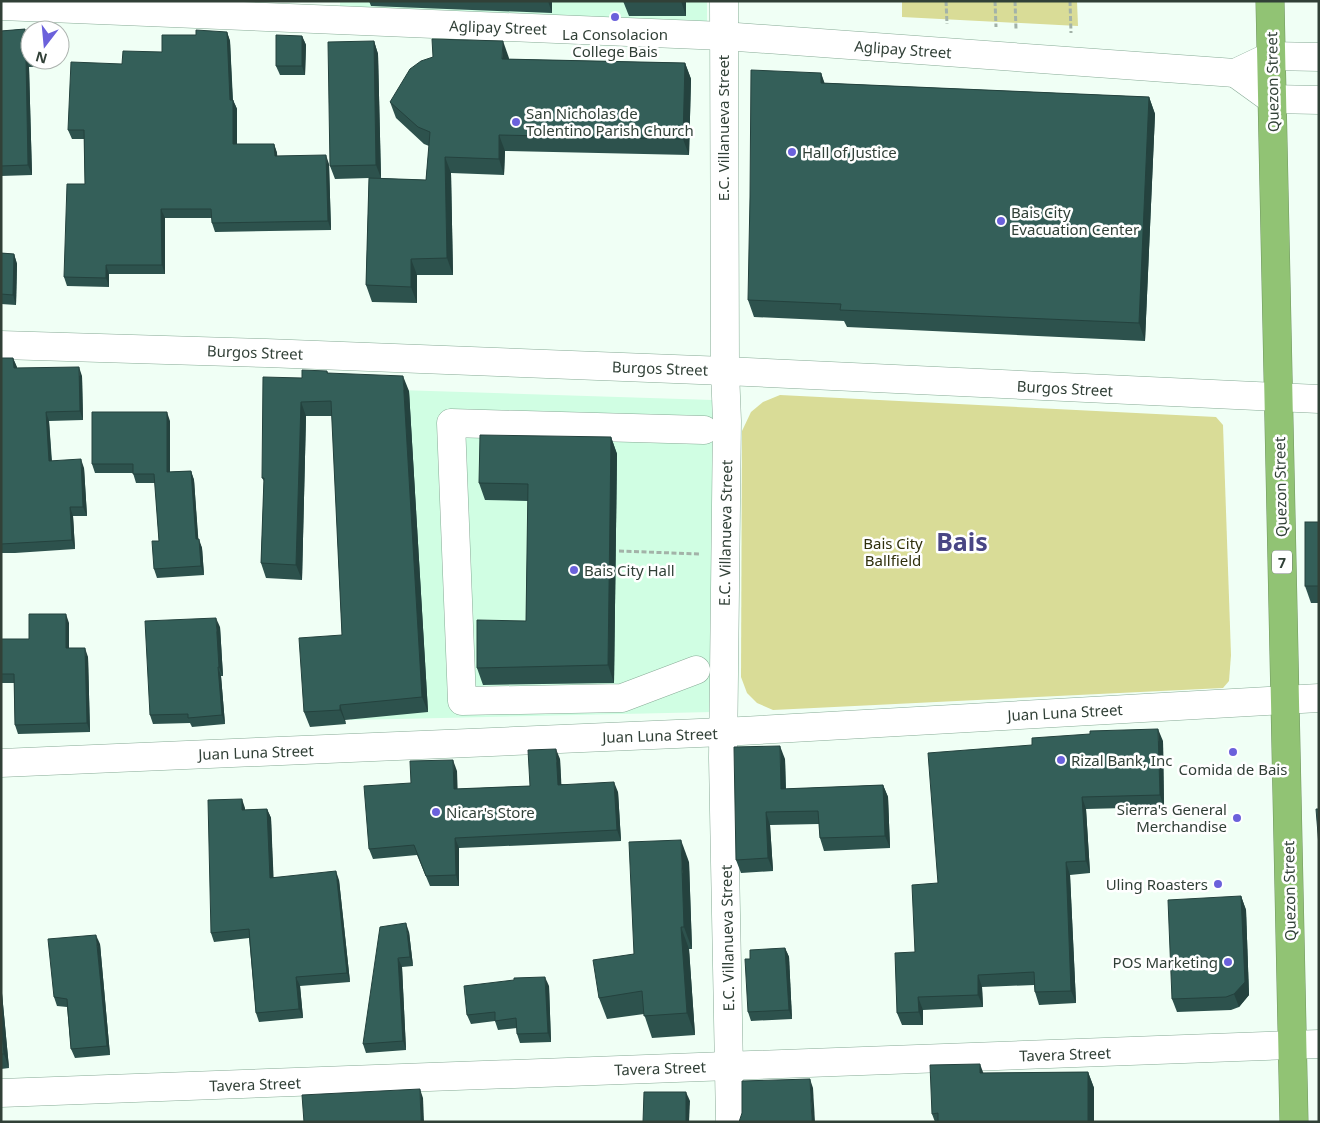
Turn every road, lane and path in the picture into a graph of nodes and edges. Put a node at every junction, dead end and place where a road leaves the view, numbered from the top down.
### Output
1 (724, 1) edge
2 (1270, 1) edge
3 (1, 6) edge
4 (723, 36) junction
5 (1271, 56) junction
6 (1319, 57) edge
7 (1234, 73) junction
8 (1272, 99) junction
9 (1319, 100) edge
10 (1, 344) edge
11 (725, 371) junction
12 (1278, 398) junction
13 (1319, 399) edge
14 (704, 430) dead end
15 (619, 552) dead end
16 (725, 554) junction
17 (696, 670) dead end
18 (1319, 698) edge
19 (1285, 699) junction
20 (723, 732) junction
21 (1, 763) edge
22 (1306, 1045) edge
23 (729, 1066) junction
24 (1, 1093) edge
25 (730, 1122) edge
26 (1294, 1122) edge

1 - 4 street, E.C. Villanueva Street
2 - 5 highway, Quezon Street / 7
3 - 4 street, Aglipay Street
4 - 7 street, Aglipay Street
4 - 11 street, E.C. Villanueva Street
5 - 6 street, Aglipay Street
5 - 7 street, Aglipay Street
5 - 8 highway, Quezon Street / 7
7 - 8 street
8 - 9 street
8 - 12 highway, Quezon Street / 7
10 - 11 street, Burgos Street
11 - 12 street, Burgos Street
11 - 16 street, E.C. Villanueva Street
12 - 13 street, Burgos Street
12 - 19 highway, Quezon Street / 7
14 - 17 street
15 - 16 path
16 - 20 street, E.C. Villanueva Street
18 - 19 street, Juan Luna Street
19 - 20 street, Juan Luna Street
19 - 22 highway, Quezon Street / 7
20 - 21 street, Juan Luna Street
20 - 23 street, E.C. Villanueva Street
22 - 23 street, Tavera Street
22 - 26 highway, Quezon Street / 7
23 - 24 street, Tavera Street
23 - 25 street, E.C. Villanueva Street

